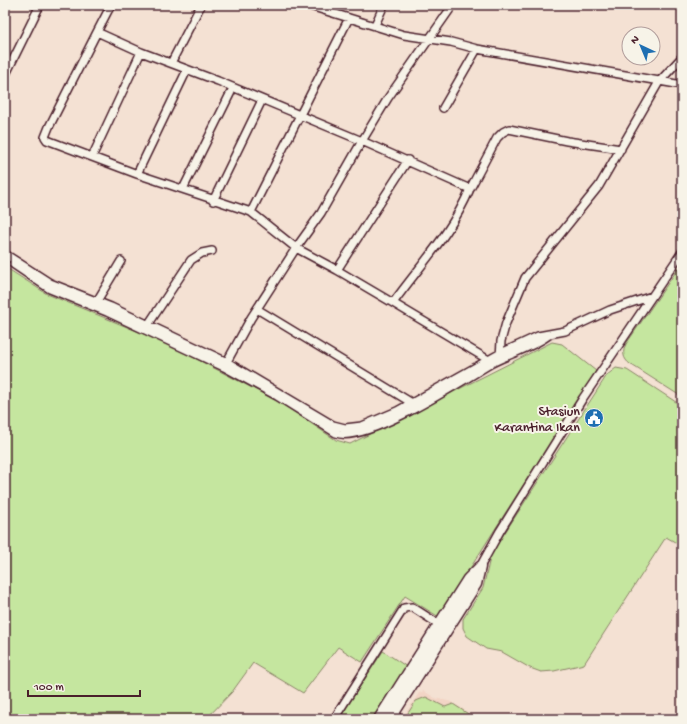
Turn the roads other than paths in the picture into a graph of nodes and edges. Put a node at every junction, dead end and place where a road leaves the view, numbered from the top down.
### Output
1 (40, 5) edge
2 (111, 5) edge
3 (201, 5) edge
4 (307, 5) edge
5 (384, 5) edge
6 (453, 5) edge
7 (349, 18) junction
8 (375, 25) junction
9 (97, 32) junction
10 (428, 40) junction
11 (477, 50) junction
12 (140, 52) junction
13 (682, 57) edge
14 (171, 63) junction
15 (187, 70) junction
16 (5, 76) edge
17 (659, 82) junction
18 (682, 85) edge
19 (233, 88) junction
20 (262, 100) junction
21 (443, 108) dead end
22 (299, 115) junction
23 (362, 141) junction
24 (621, 149) junction
25 (92, 157) junction
26 (408, 160) junction
27 (137, 174) junction
28 (183, 189) junction
29 (470, 189) junction
30 (213, 200) junction
31 (251, 212) junction
32 (296, 248) junction
33 (212, 251) dead end
34 (682, 252) edge
35 (5, 254) edge
36 (5, 260) edge
37 (121, 261) dead end
38 (337, 270) junction
39 (652, 296) junction
40 (98, 302) junction
41 (392, 303) junction
42 (257, 309) junction
43 (146, 327) junction
44 (500, 357) junction
45 (491, 361) junction
46 (225, 365) junction
47 (412, 402) junction
48 (480, 567) joint
49 (443, 626) junction
50 (334, 719) edge
51 (379, 719) edge
52 (390, 719) edge

1 - 16 street
2 - 9 street
3 - 14 street
4 - 7 street
5 - 8 street
6 - 10 street
7 - 8 street
7 - 22 street
8 - 10 street
9 - 12 street
9 - 25 street
10 - 11 street
10 - 23 street
11 - 17 street
11 - 21 street
12 - 14 street
12 - 25 street
13 - 17 street
14 - 15 street
15 - 19 street
15 - 27 street
17 - 18 street
17 - 24 street
19 - 20 street
19 - 28 street
20 - 22 street
20 - 30 street
22 - 23 street
22 - 31 street
23 - 26 street
23 - 32 street
24 - 29 street
24 - 44 street
25 - 27 street
26 - 29 street
26 - 38 street
27 - 28 street
28 - 30 street
29 - 41 street
30 - 31 street
31 - 32 street
32 - 38 street
32 - 42 street
33 - 43 street
34 - 39 street
35 - 40 street
36 - 43 street
37 - 40 street
38 - 41 street
39 - 44 street
39 - 48 street
40 - 43 street
41 - 45 street
42 - 46 street
42 - 47 street
43 - 46 street
44 - 45 street
45 - 46 street
45 - 47 street
46 - 47 street
48 - 49 main road
49 - 50 street
49 - 51 main road
49 - 52 main road

